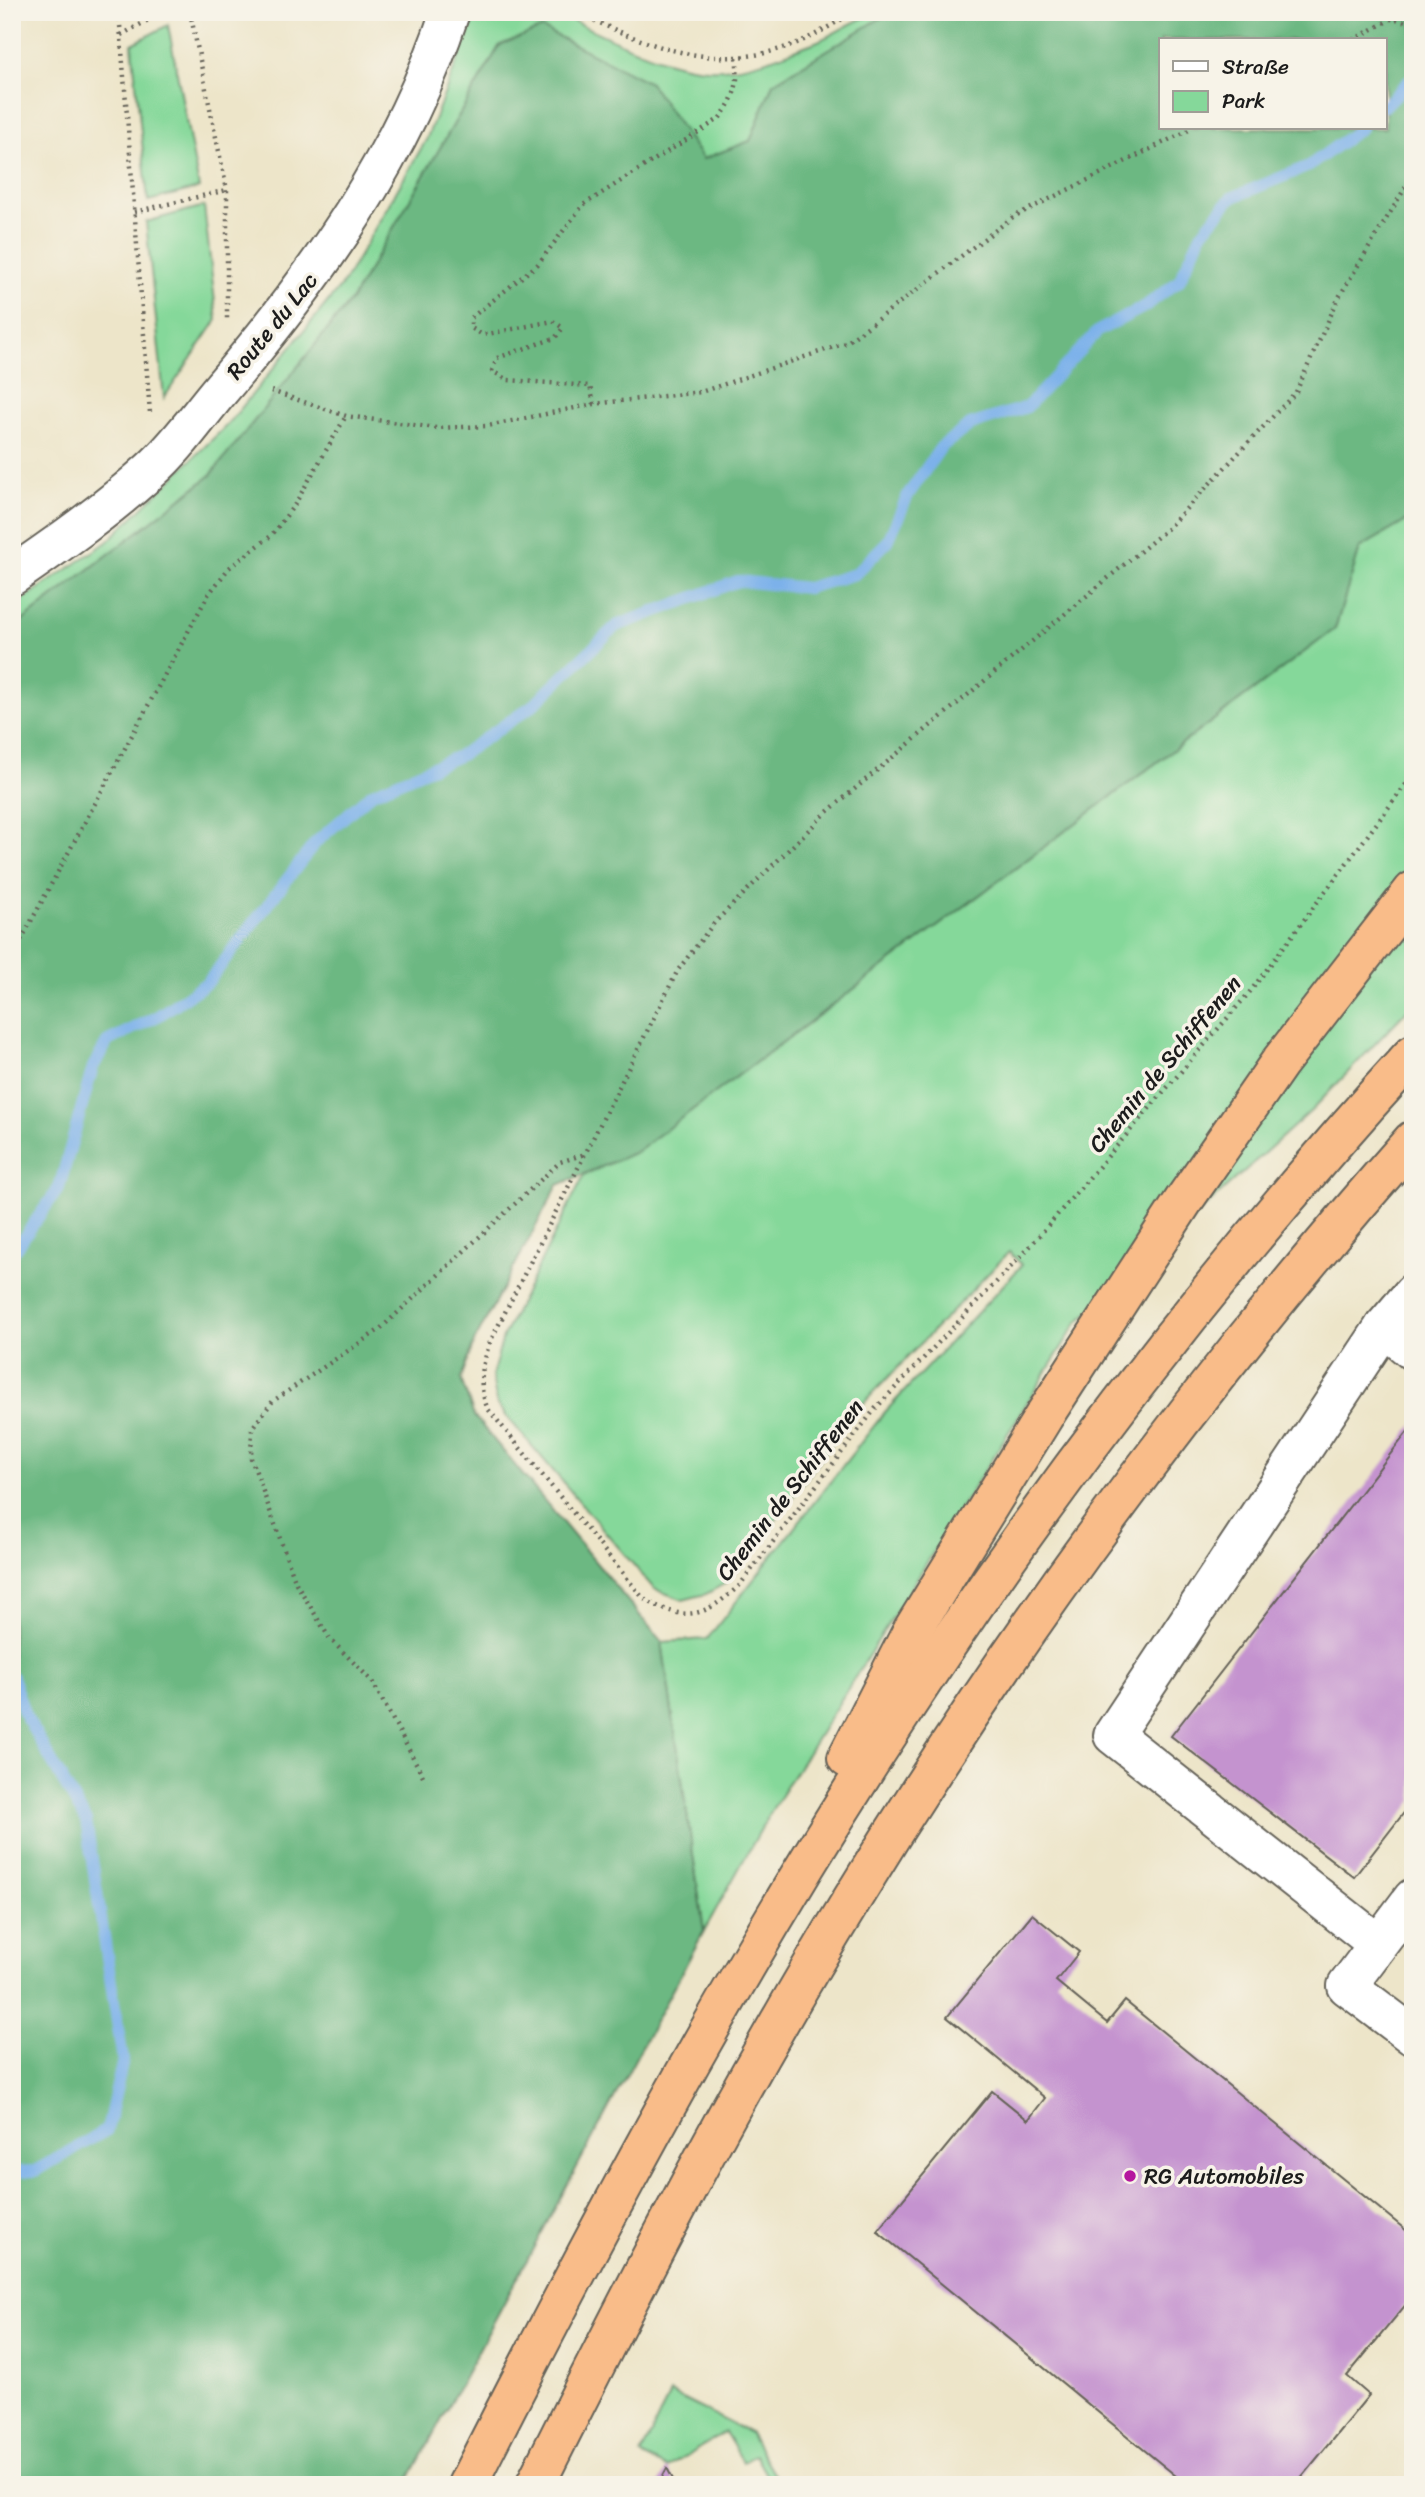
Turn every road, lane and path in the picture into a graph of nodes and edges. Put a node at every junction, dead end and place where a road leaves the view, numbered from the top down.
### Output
1 (119, 12) edge
2 (163, 12) edge
3 (190, 12) edge
4 (450, 12) edge
5 (575, 12) edge
6 (854, 12) edge
7 (1412, 23) edge
8 (121, 35) junction
9 (1357, 38) edge
10 (736, 57) junction
11 (1189, 130) edge
12 (1413, 174) edge
13 (227, 190) junction
14 (134, 212) junction
15 (227, 329) dead end
16 (230, 378) junction
17 (594, 404) junction
18 (346, 416) junction
19 (152, 422) dead end
20 (12, 576) edge
21 (1413, 775) edge
22 (1413, 891) edge
23 (21, 940) dead end
24 (1413, 1054) edge
25 (1413, 1140) edge
26 (585, 1154) junction
27 (1413, 1293) edge
28 (1384, 1327) junction
29 (1413, 1351) edge
30 (423, 1776) dead end
31 (1413, 1898) edge
32 (1378, 1944) junction
33 (1413, 2036) edge
34 (699, 2050) junction
35 (467, 2485) edge
36 (535, 2485) edge

1 - 8 path
2 - 8 path
3 - 13 path
4 - 16 street, Route du Lac
5 - 10 path
6 - 10 path
7 - 9 path
8 - 14 path
10 - 17 path
11 - 17 path
12 - 26 path, Chemin de Schiffenen
13 - 14 path
13 - 15 path
14 - 19 path
16 - 18 path
16 - 20 street, Route du Lac
17 - 18 path
18 - 23 path
21 - 26 path, Chemin de Schiffenen
22 - 34 highway
24 - 34 highway
25 - 36 highway
26 - 30 path
27 - 28 street
28 - 29 street
28 - 32 street
31 - 32 street
32 - 33 street
34 - 35 highway

